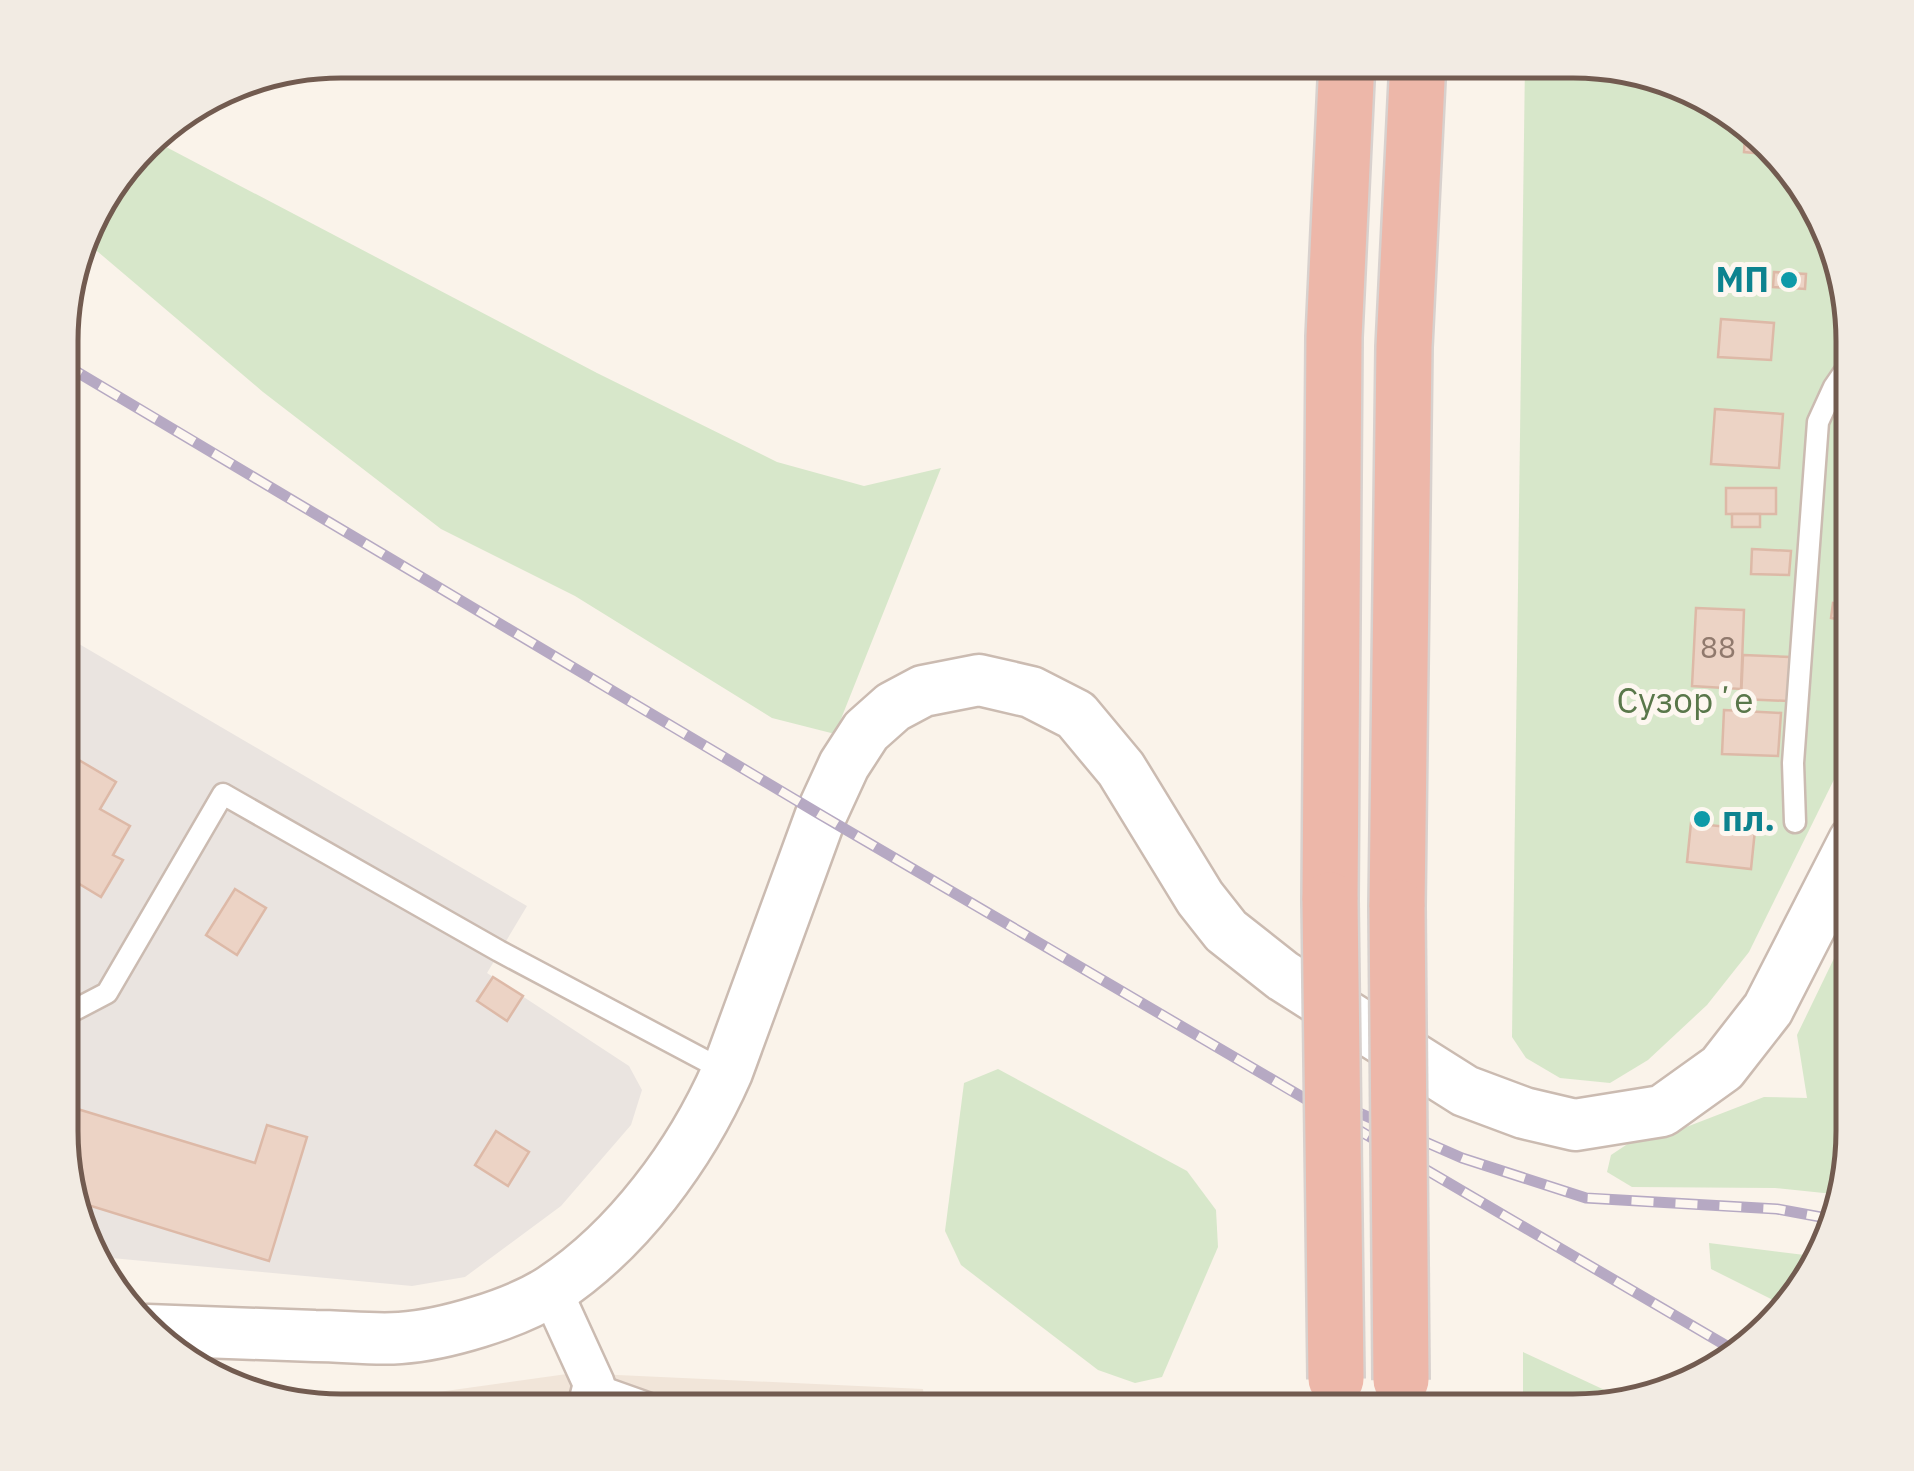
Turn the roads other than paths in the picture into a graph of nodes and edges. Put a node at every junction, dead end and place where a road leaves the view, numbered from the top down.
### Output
1 (1346, 78) edge
2 (1417, 78) edge
3 (1836, 384) edge
4 (1795, 822) dead end
5 (1836, 875) edge
6 (78, 1009) edge
7 (727, 1072) junction
8 (551, 1290) junction
9 (170, 1331) edge
10 (590, 1393) edge
11 (1336, 1394) edge
12 (1401, 1394) edge

1 - 11 highway, bridge
2 - 12 highway, bridge
3 - 4 lane
5 - 7 street
6 - 7 lane
7 - 8 street
8 - 9 street
8 - 10 street

